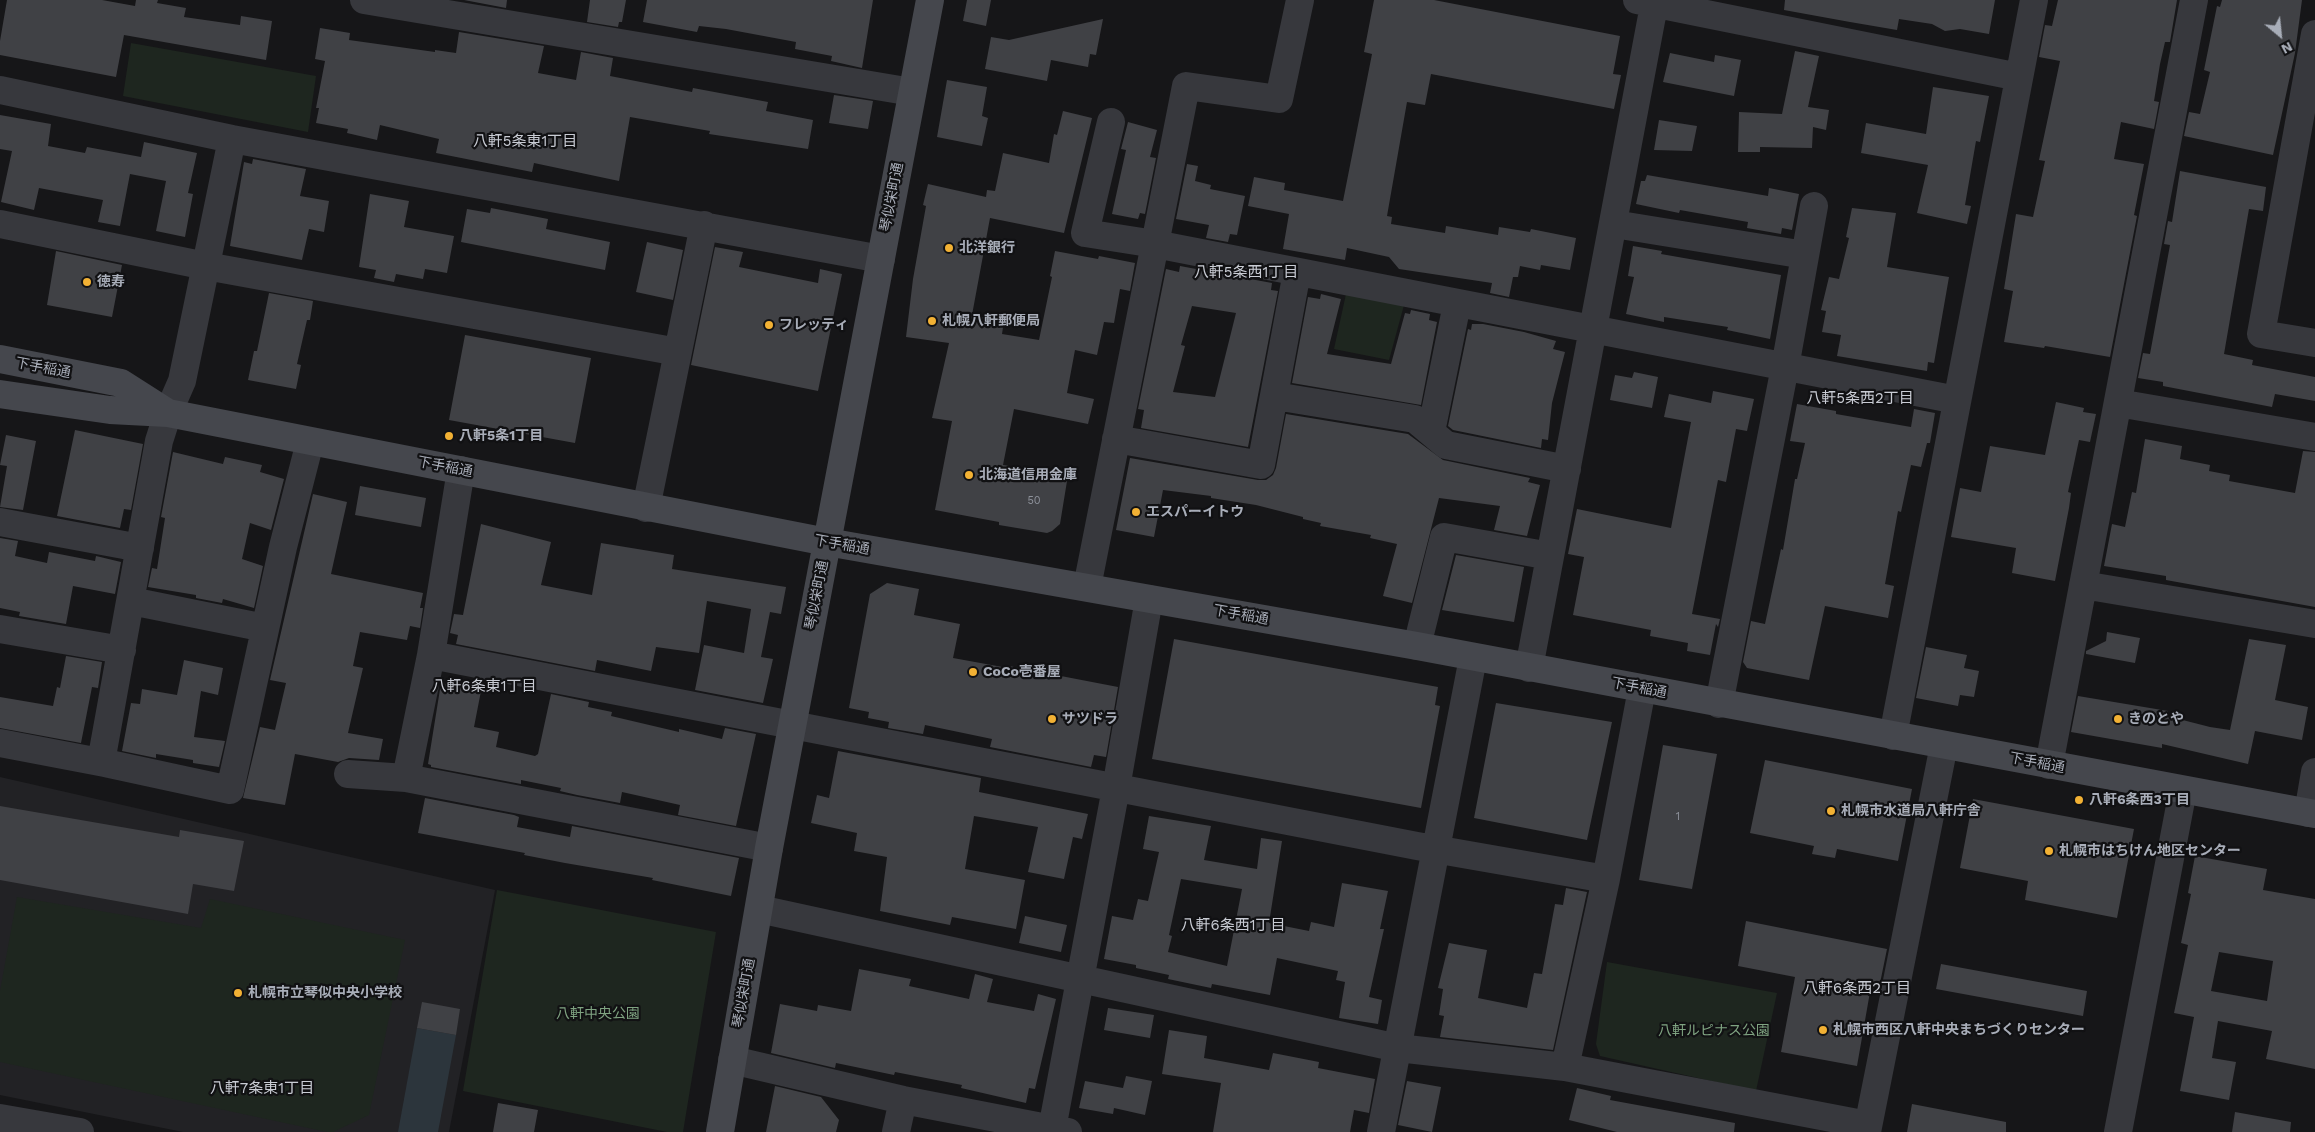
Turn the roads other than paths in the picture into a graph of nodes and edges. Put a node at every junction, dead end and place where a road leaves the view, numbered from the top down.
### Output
1 (364, 0) edge
2 (930, 0) edge
3 (1300, 0) edge
4 (2034, 0) edge
5 (2194, 0) edge
6 (1648, 1) edge
7 (2315, 34) edge
8 (2019, 77) junction
9 (0, 90) edge
10 (912, 92) junction
11 (1112, 122) dead end
12 (232, 138) junction
13 (1814, 206) dead end
14 (0, 224) edge
15 (1614, 224) junction
16 (704, 225) junction
17 (1155, 244) junction
18 (1805, 255) junction
19 (881, 259) junction
20 (206, 266) junction
21 (1297, 272) junction
22 (1457, 304) junction
23 (1594, 330) junction
24 (2315, 343) edge
25 (678, 352) junction
26 (0, 359) edge
27 (1785, 367) junction
28 (0, 394) edge
29 (1275, 396) junction
30 (1957, 400) junction
31 (2118, 403) junction
32 (168, 413) junction
33 (1430, 432) junction
34 (2315, 437) edge
35 (1116, 439) junction
36 (310, 442) junction
37 (460, 470) junction
38 (1567, 470) junction
39 (646, 508) junction
40 (0, 522) edge
41 (827, 542) junction
42 (140, 548) junction
43 (1550, 556) junction
44 (2083, 585) junction
45 (1087, 587) junction
46 (1149, 599) junction
47 (131, 601) junction
48 (2315, 624) edge
49 (265, 628) junction
50 (0, 629) edge
51 (1417, 646) junction
52 (122, 650) junction
53 (430, 655) junction
54 (1473, 658) junction
55 (1529, 668) junction
56 (1642, 689) junction
57 (1719, 704) junction
58 (792, 726) junction
59 (1892, 736) junction
60 (0, 743) edge
61 (1944, 745) junction
62 (101, 762) junction
63 (2049, 765) junction
64 (2315, 772) edge
65 (348, 774) dead end
66 (406, 778) junction
67 (1116, 788) junction
68 (2183, 790) junction
69 (2311, 814) edge
70 (769, 848) junction
71 (1435, 849) junction
72 (1606, 879) junction
73 (759, 909) junction
74 (1079, 980) junction
75 (1398, 1048) junction
76 (732, 1060) junction
77 (1565, 1067) junction
78 (902, 1100) junction
79 (0, 1118) edge
80 (1867, 1128) edge
81 (1060, 1130) edge
82 (80, 1132) edge
83 (720, 1132) edge
84 (896, 1132) edge
85 (1381, 1132) edge
86 (2118, 1132) edge

1 - 10 street
2 - 10 main road, 琴似栄町通
3 - 17 street
4 - 8 street
5 - 31 street
6 - 8 street
6 - 15 street
7 - 24 street
8 - 30 street
9 - 12 street
10 - 19 main road, 琴似栄町通
11 - 17 street
12 - 16 street
12 - 20 street
13 - 18 street
14 - 20 street
15 - 18 street
15 - 23 street
16 - 19 street
16 - 25 street
17 - 21 street
17 - 35 street
18 - 27 street
19 - 41 main road, 琴似栄町通
20 - 25 street
20 - 32 street
21 - 22 street
21 - 29 street
22 - 23 street
22 - 33 street
23 - 27 street
23 - 38 street
25 - 39 street
26 - 32 main road, 下手稲通
27 - 30 street
27 - 57 street
28 - 32 main road, 下手稲通
29 - 33 street
29 - 35 street
30 - 59 street
31 - 34 street
31 - 44 street
32 - 36 main road, 下手稲通
32 - 42 street
33 - 38 street
35 - 45 street
36 - 37 main road, 下手稲通
36 - 49 street
37 - 39 main road, 下手稲通
37 - 53 street
38 - 43 street
39 - 41 main road, 下手稲通
40 - 42 street
41 - 45 main road, 下手稲通
41 - 58 main road, 琴似栄町通
42 - 47 street
43 - 51 street
43 - 55 street
44 - 48 street
44 - 63 street
45 - 46 main road, 下手稲通
46 - 51 main road, 下手稲通
46 - 67 street
47 - 49 street
47 - 52 street
49 - 62 street
50 - 52 street
51 - 54 main road, 下手稲通
52 - 62 street
53 - 58 street
53 - 66 street
54 - 55 main road, 下手稲通
54 - 71 street
55 - 56 main road, 下手稲通
56 - 57 main road, 下手稲通
56 - 72 street
57 - 59 main road, 下手稲通
58 - 67 street
58 - 70 main road, 琴似栄町通
59 - 61 main road, 下手稲通
60 - 62 street
61 - 63 main road, 下手稲通
61 - 80 street
63 - 68 main road, 下手稲通
64 - 69 street
65 - 66 street
66 - 70 street
67 - 71 street
67 - 74 street
68 - 69 main road, 下手稲通
68 - 86 street
70 - 73 main road, 琴似栄町通
71 - 72 street
71 - 75 street
72 - 77 street
73 - 74 street
73 - 76 main road, 琴似栄町通
74 - 75 street
74 - 81 street
75 - 77 street
75 - 85 street
76 - 78 street
76 - 83 main road, 琴似栄町通
77 - 80 street
78 - 81 street
78 - 84 street
79 - 82 street

